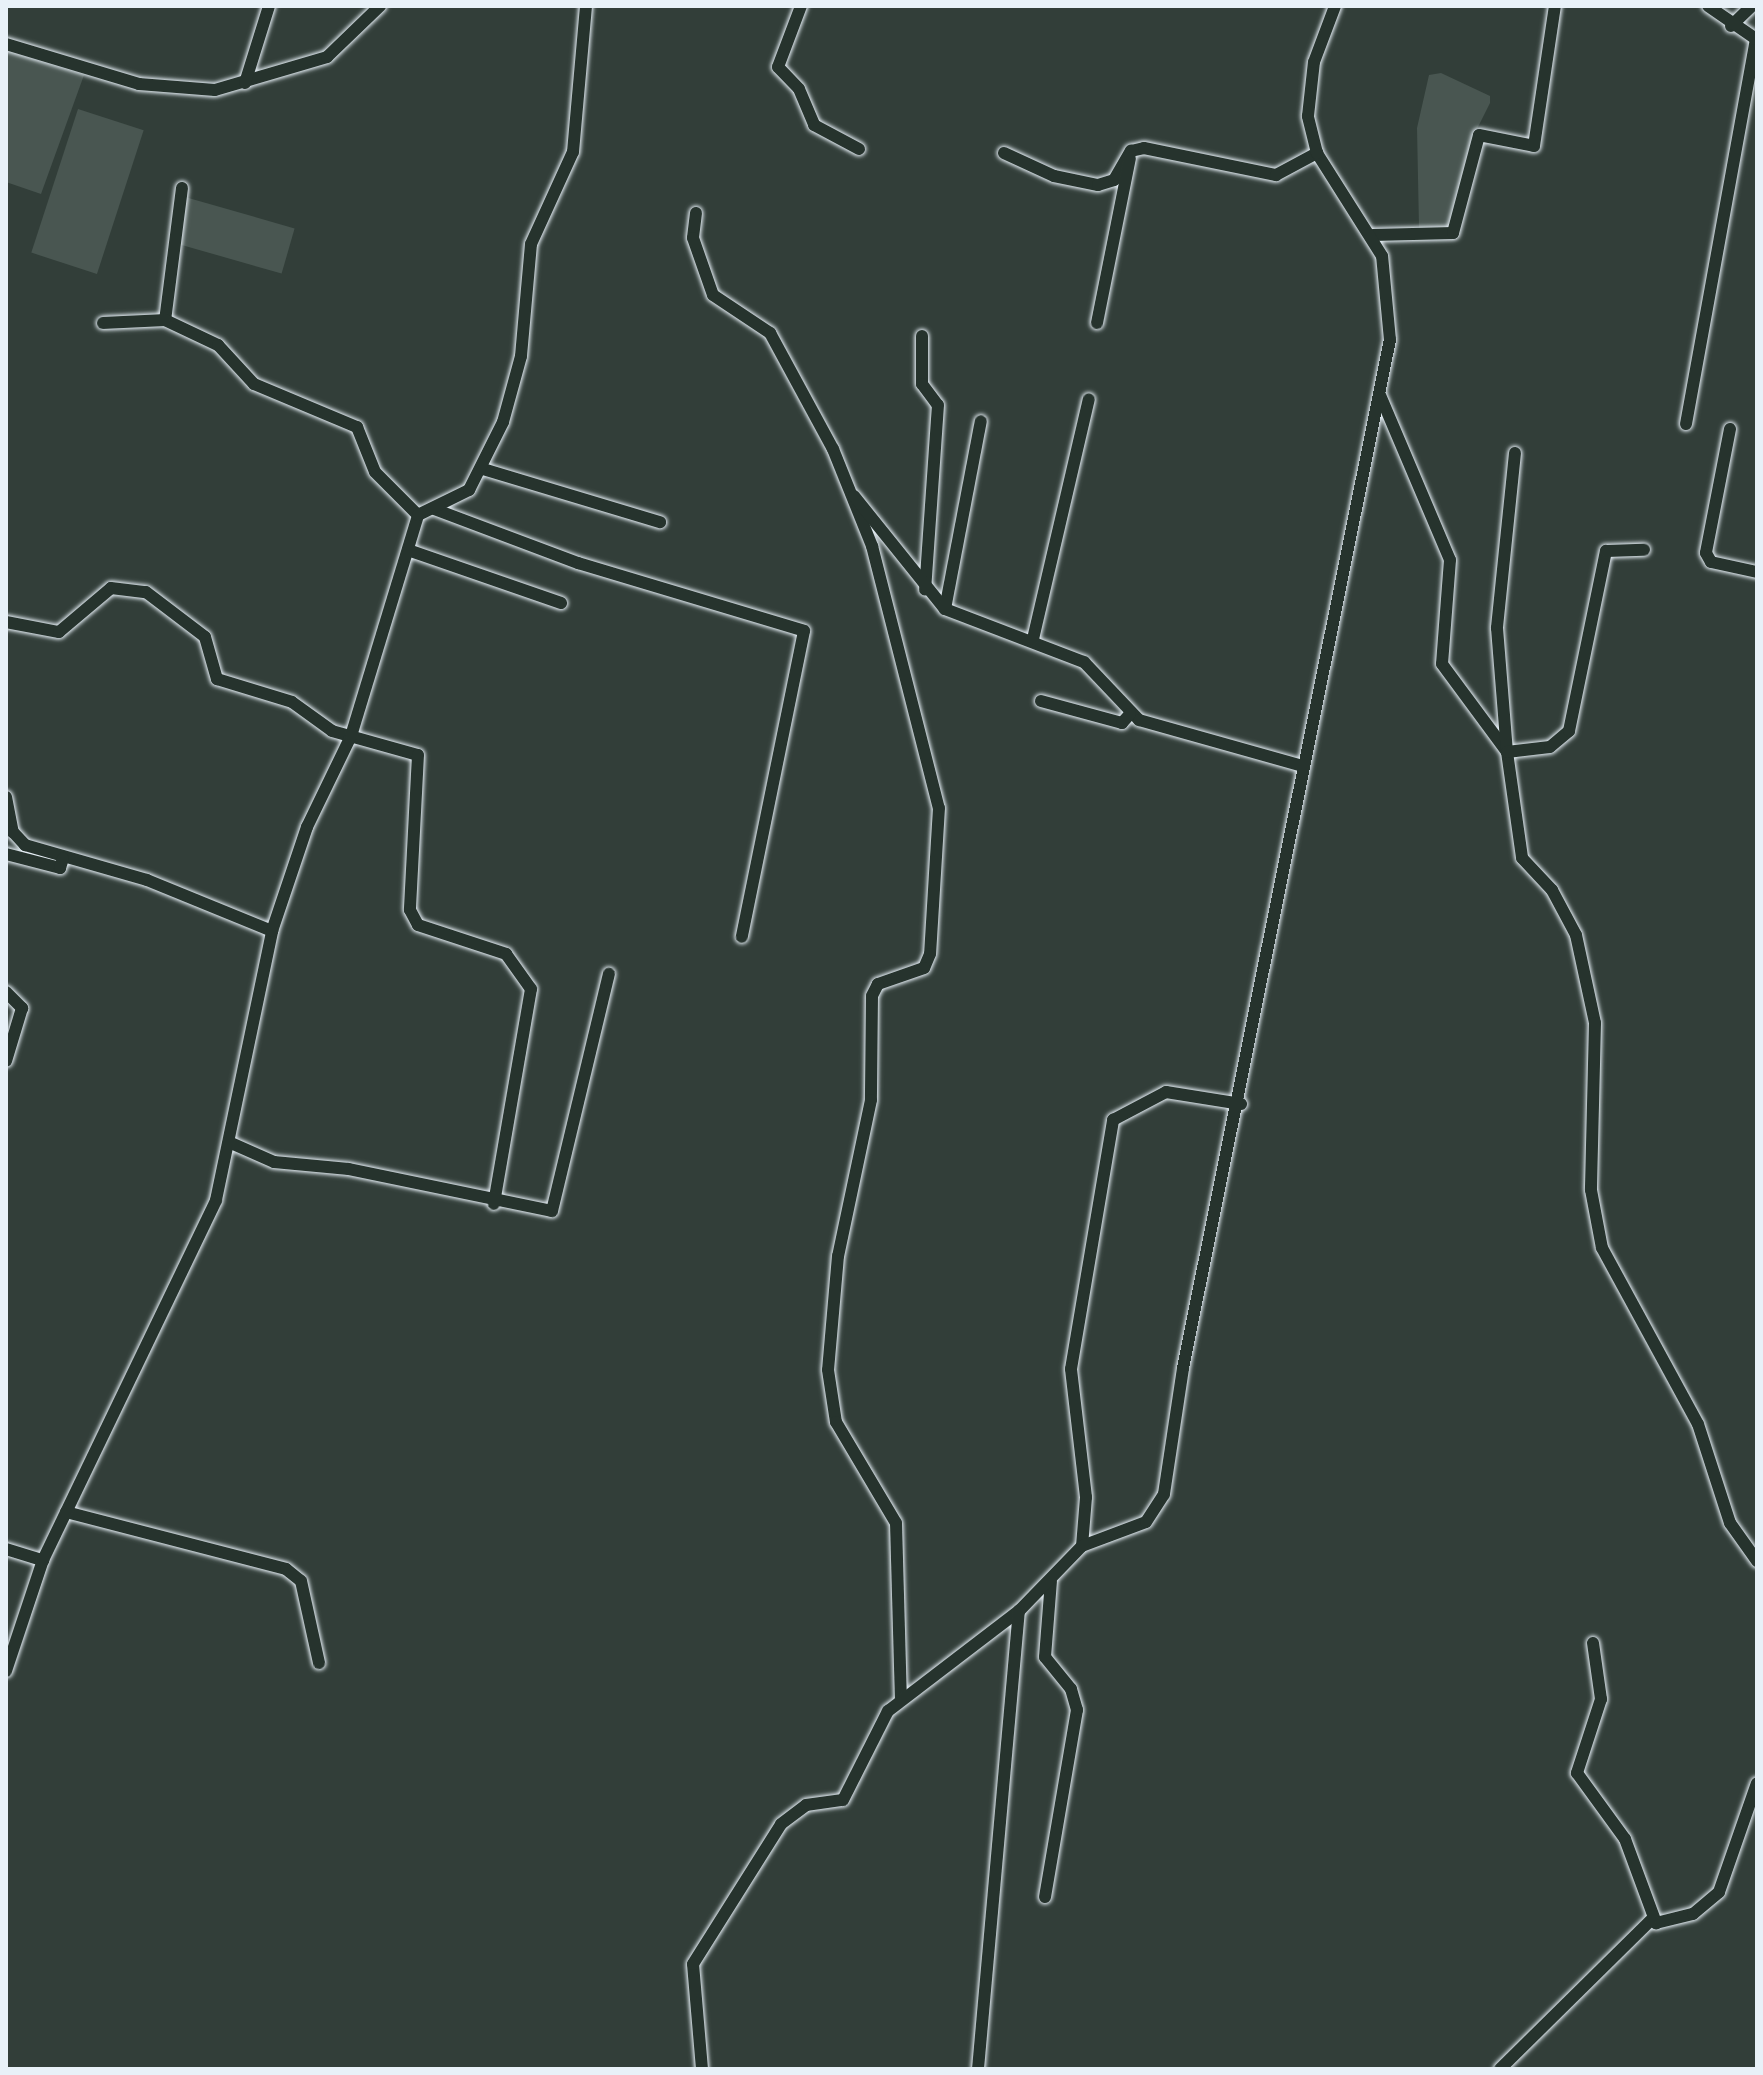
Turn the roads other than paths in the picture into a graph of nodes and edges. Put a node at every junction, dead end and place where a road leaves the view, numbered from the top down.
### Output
1 (269, 6) edge
2 (380, 6) edge
3 (586, 6) edge
4 (801, 6) edge
5 (1335, 6) edge
6 (1555, 6) edge
7 (1708, 6) edge
8 (1752, 6) edge
9 (1731, 26) junction
10 (1756, 39) edge
11 (6, 44) edge
12 (245, 83) junction
13 (859, 149) dead end
14 (1131, 151) junction
15 (1004, 153) dead end
16 (1317, 153) junction
17 (182, 188) dead end
18 (696, 213) dead end
19 (1373, 235) junction
20 (165, 320) junction
21 (103, 323) dead end
22 (1097, 323) dead end
23 (922, 336) dead end
24 (1380, 395) junction
25 (1089, 399) dead end
26 (981, 421) dead end
27 (1686, 424) dead end
28 (1730, 429) dead end
29 (1515, 453) dead end
30 (483, 469) junction
31 (852, 494) junction
32 (434, 509) junction
33 (418, 515) junction
34 (660, 522) dead end
35 (408, 550) junction
36 (1644, 550) dead end
37 (1757, 572) edge
38 (925, 590) junction
39 (561, 603) dead end
40 (945, 609) junction
41 (6, 622) edge
42 (1033, 639) junction
43 (1041, 701) dead end
44 (1130, 714) junction
45 (351, 736) junction
46 (1507, 752) junction
47 (1303, 766) junction
48 (6, 797) edge
49 (6, 854) edge
50 (63, 858) junction
51 (272, 931) junction
52 (742, 937) dead end
53 (609, 974) dead end
54 (6, 992) edge
55 (6, 1061) edge
56 (1241, 1104) junction
57 (231, 1143) junction
58 (494, 1204) junction
59 (66, 1512) junction
60 (1082, 1546) junction
61 (6, 1549) edge
62 (43, 1560) junction
63 (1757, 1561) edge
64 (1052, 1577) junction
65 (1019, 1611) junction
66 (1593, 1643) dead end
67 (319, 1663) dead end
68 (6, 1671) edge
69 (901, 1700) junction
70 (1757, 1783) edge
71 (1045, 1897) dead end
72 (1652, 1919) junction
73 (702, 2069) edge
74 (978, 2069) edge
75 (1500, 2069) edge

1 - 12 street
2 - 12 street
3 - 30 street
4 - 13 street
5 - 16 street
6 - 19 street
7 - 9 street
8 - 9 street
9 - 10 street
10 - 27 street
11 - 12 street
14 - 15 street
14 - 16 street
14 - 22 street
16 - 19 street
17 - 20 street
18 - 31 street
19 - 24 street
20 - 21 street
20 - 33 street
23 - 38 street
24 - 46 street
24 - 47 street
25 - 42 street
26 - 40 street
28 - 37 street
29 - 46 street
30 - 32 street
30 - 34 street
31 - 38 street
31 - 69 street
32 - 33 street
32 - 52 street
33 - 35 street
35 - 39 street
35 - 45 street
36 - 46 street
38 - 40 street
40 - 42 street
41 - 45 street
42 - 44 street
43 - 44 street
44 - 47 street
45 - 51 street
45 - 58 street
46 - 63 street
47 - 56 street
48 - 50 street
49 - 50 street
50 - 51 street
51 - 57 street
53 - 58 street
54 - 55 street
56 - 60 street
56 - 60 street
57 - 58 street
57 - 59 street
59 - 62 street
59 - 67 street
60 - 64 street
61 - 62 street
62 - 68 street
64 - 65 street
64 - 71 street
65 - 69 street
65 - 74 street
66 - 72 street
69 - 73 street
70 - 72 street
72 - 75 street

